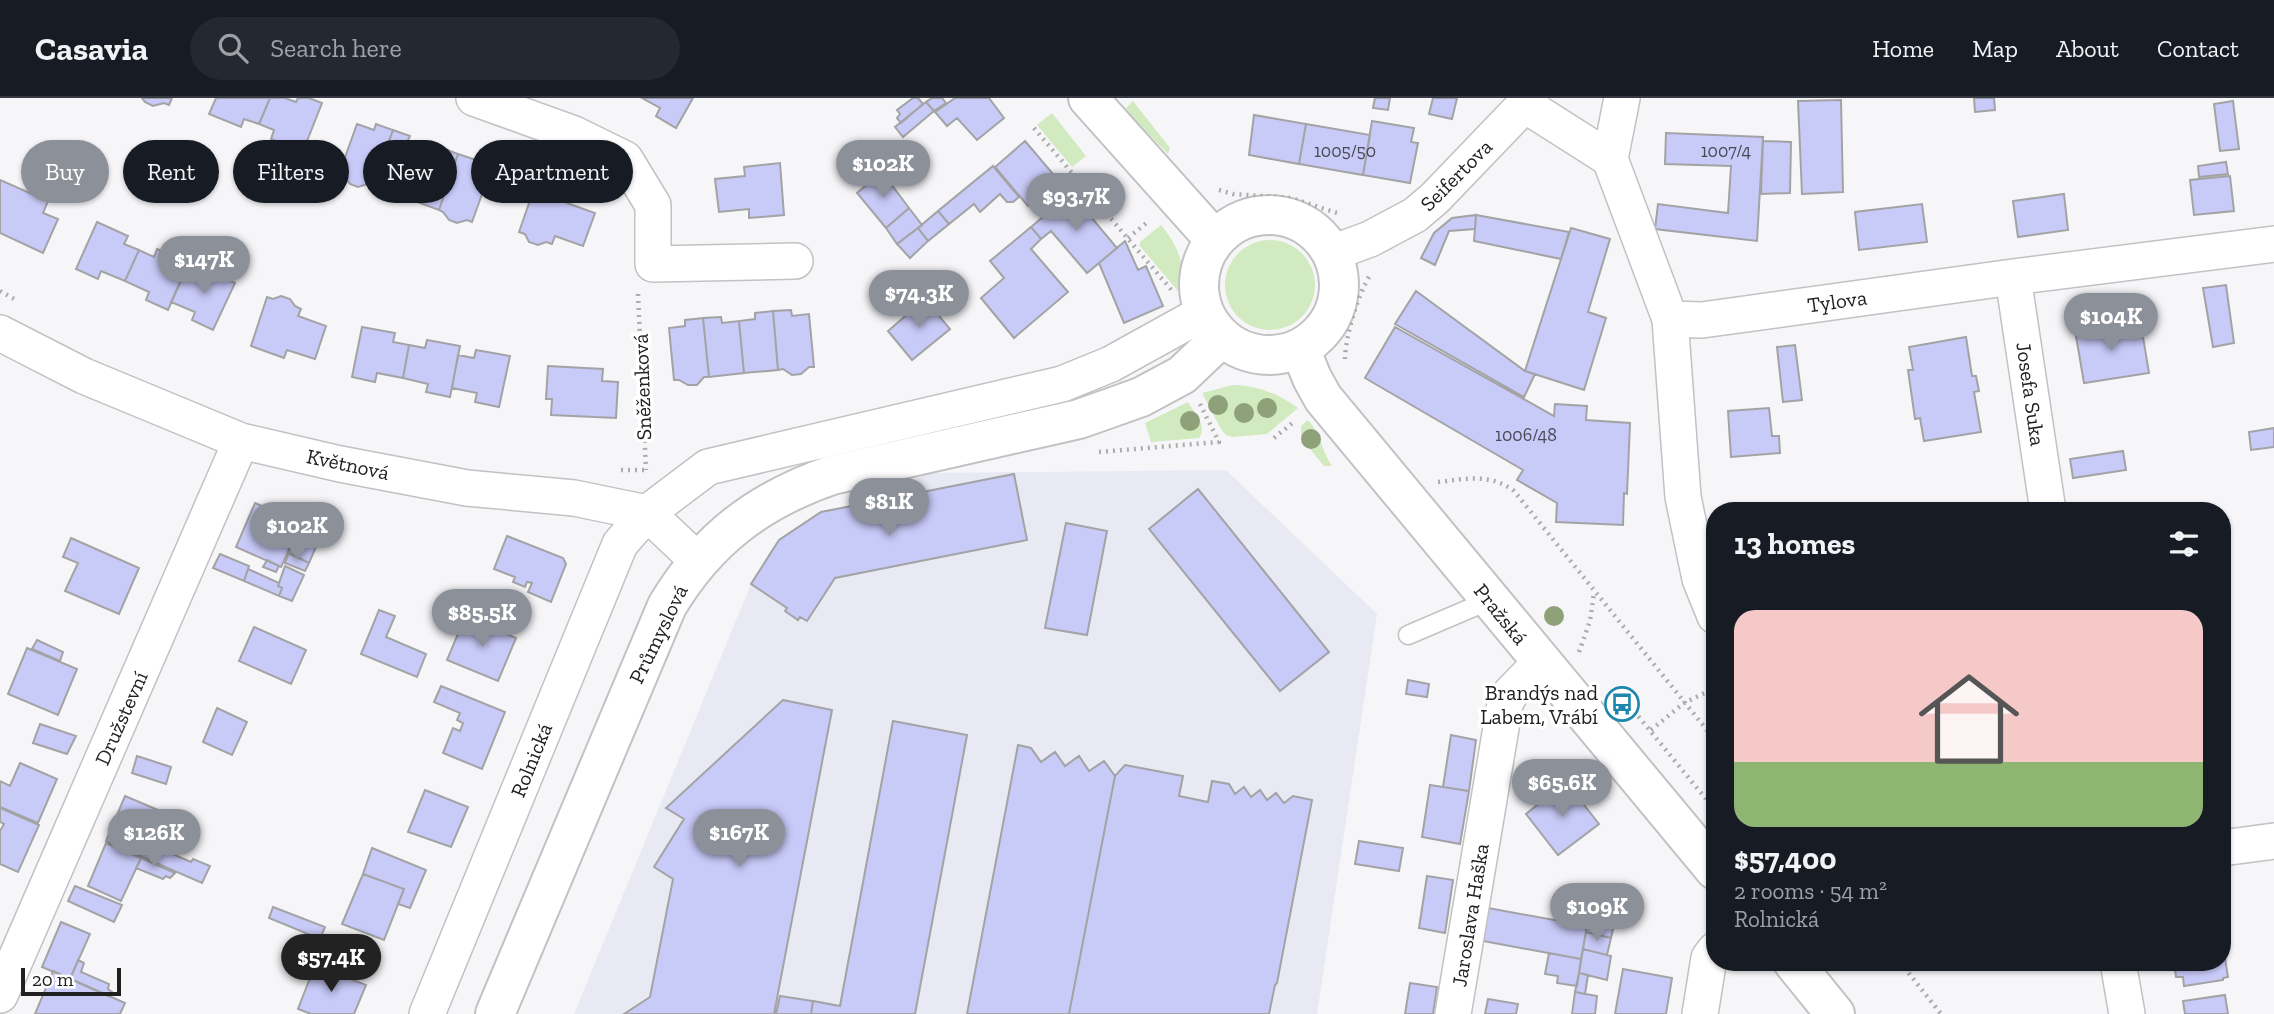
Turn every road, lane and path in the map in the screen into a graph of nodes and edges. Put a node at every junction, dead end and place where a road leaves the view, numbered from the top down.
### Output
1 (474, 98) edge
2 (1088, 98) edge
3 (1622, 98) edge
4 (1528, 102) edge
5 (1034, 128) dead end
6 (1610, 159) junction
7 (1210, 185) dead end
8 (1344, 214) dead end
9 (1154, 218) dead end
10 (1128, 238) junction
11 (1215, 240) junction
12 (2274, 244) edge
13 (1332, 253) junction
14 (795, 261) dead end
15 (653, 264) junction
16 (2013, 277) junction
17 (0, 291) edge
18 (23, 304) dead end
19 (1670, 319) junction
20 (1213, 324) junction
21 (0, 333) edge
22 (1165, 334) junction
23 (1300, 348) junction
24 (1196, 397) dead end
25 (1299, 418) dead end
26 (1274, 438) dead end
27 (242, 441) junction
28 (1095, 453) dead end
29 (708, 467) junction
30 (646, 470) junction
31 (609, 471) dead end
32 (1435, 483) dead end
33 (2047, 502) edge
34 (647, 513) junction
35 (698, 561) junction
36 (1594, 592) junction
37 (1706, 594) edge
38 (1490, 600) junction
39 (1408, 635) dead end
40 (1559, 661) junction
41 (1706, 692) edge
42 (1684, 703) junction
43 (1706, 729) edge
44 (1651, 730) dead end
45 (2274, 841) edge
46 (2231, 847) edge
47 (1706, 858) edge
48 (1707, 971) edge
49 (1800, 971) edge
50 (1907, 971) edge
51 (2120, 971) edge
52 (0, 995) edge
53 (427, 1014) edge
54 (495, 1014) edge
55 (1453, 1014) edge
56 (1700, 1014) edge
57 (1835, 1014) edge
58 (1941, 1014) edge
59 (2127, 1014) edge

1 - 15 street
2 - 11 main road
3 - 6 street
4 - 6 street
4 - 13 street, Seifertova
5 - 10 path
6 - 19 street
7 - 8 path
9 - 10 path
10 - 22 path
11 - 13 main road
11 - 20 main road
12 - 16 street, Tylova
13 - 23 main road
14 - 15 street
15 - 30 path, Sněženková
16 - 19 street, Tylova
16 - 33 street, Josefa Suka
17 - 18 path
19 - 37 street
20 - 22 street
20 - 23 main road
20 - 35 main road, Průmyslová
21 - 27 street, Květnová
22 - 29 street
23 - 38 main road, Pražská
24 - 28 path
25 - 26 path
27 - 34 street, Květnová
27 - 52 street, Družstevní
29 - 30 path
29 - 34 street, Rolnická
30 - 31 path
30 - 34 path, Sněženková
32 - 36 path
34 - 35 street
34 - 53 street, Rolnická
35 - 54 main road, Průmyslová
36 - 40 path
36 - 42 path
38 - 39 lane
38 - 40 main road, Pražská
40 - 47 main road, Pražská
40 - 55 street, Jaroslava Haška
41 - 42 path
42 - 43 path
42 - 44 path
45 - 46 street
48 - 56 street
49 - 57 main road
50 - 58 path
51 - 59 street

